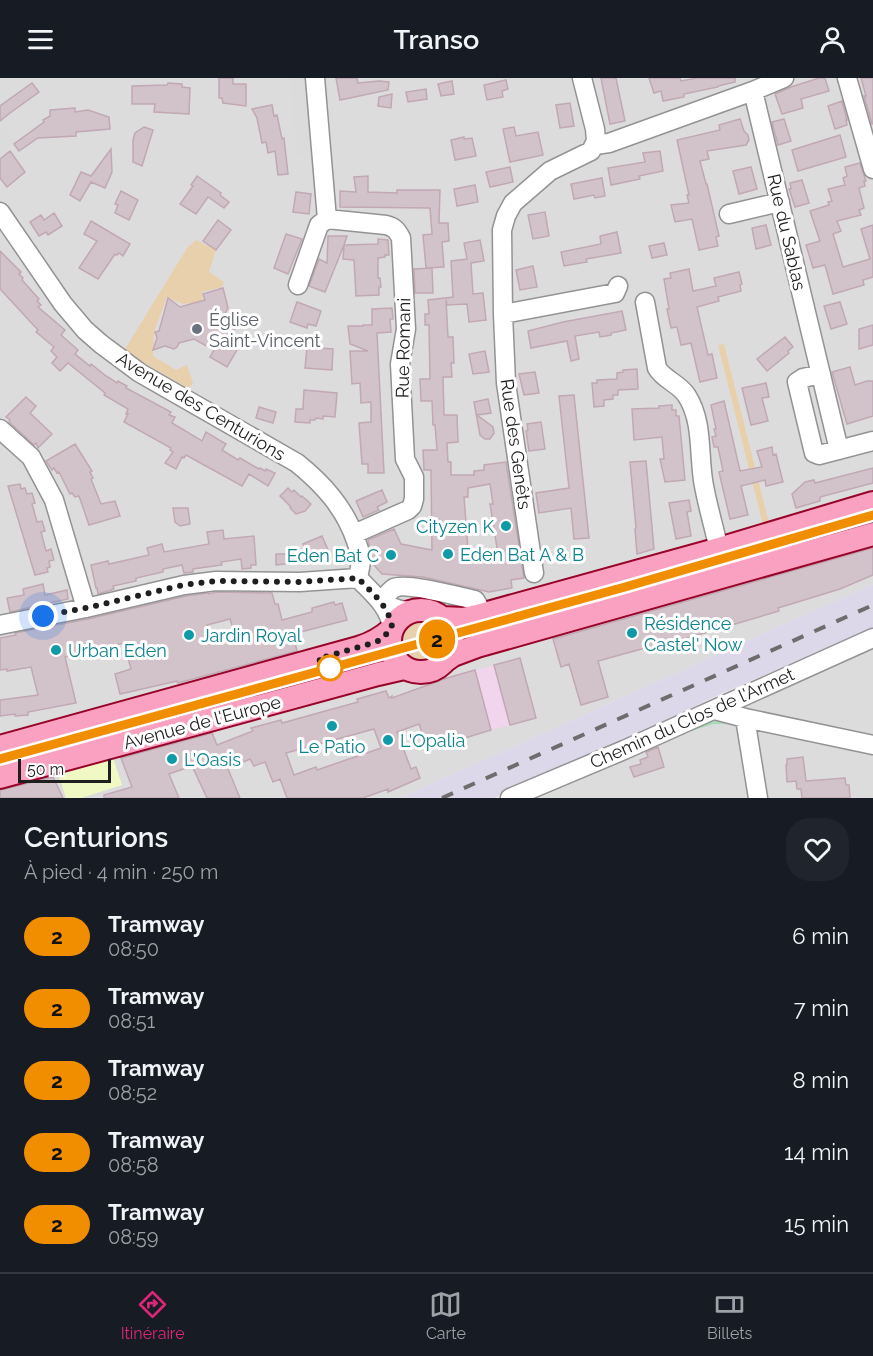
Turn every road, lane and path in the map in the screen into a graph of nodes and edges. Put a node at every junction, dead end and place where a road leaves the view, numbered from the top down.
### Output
1 (315, 78) edge
2 (582, 78) edge
3 (784, 78) edge
4 (847, 78) edge
5 (753, 91) junction
6 (595, 145) junction
7 (873, 169) edge
8 (780, 202) junction
9 (0, 212) edge
10 (729, 214) dead end
11 (327, 219) junction
12 (298, 285) dead end
13 (618, 286) dead end
14 (645, 302) dead end
15 (503, 314) junction
16 (821, 374) junction
17 (0, 429) edge
18 (873, 441) edge
19 (839, 450) junction
20 (873, 503) edge
21 (354, 534) junction
22 (873, 534) edge
23 (719, 549) junction
24 (534, 573) dead end
25 (358, 578) junction
26 (382, 603) junction
27 (86, 608) junction
28 (412, 611) junction
29 (477, 616) junction
30 (442, 618) junction
31 (0, 625) edge
32 (392, 628) junction
33 (873, 638) edge
34 (446, 660) junction
35 (404, 668) junction
36 (715, 710) junction
37 (745, 718) junction
38 (873, 745) edge
39 (0, 747) edge
40 (0, 777) edge
41 (510, 798) edge
42 (758, 798) edge

1 - 11 street
2 - 6 street
3 - 5 street, Rue des Genêts
4 - 7 street
5 - 6 street, Rue des Genêts
5 - 8 street, Rue du Sablas
6 - 15 street, Rue des Genêts
8 - 10 street
8 - 16 street, Rue du Sablas
9 - 21 street, Avenue des Centurions
11 - 12 street
11 - 21 street, Rue Romani
13 - 15 street
14 - 23 street
15 - 24 street, Rue des Genêts
16 - 19 street, Rue du Sablas
16 - 19 street
17 - 27 street
18 - 19 street
20 - 23 main road
21 - 25 street, Avenue des Centurions
22 - 34 main road
23 - 29 main road
25 - 26 street
25 - 27 street
26 - 28 street
26 - 29 street
26 - 32 street
27 - 31 street
28 - 30 main road
28 - 32 main road
29 - 30 main road
30 - 34 main road
32 - 35 main road
32 - 39 main road, Avenue de l'Europe
33 - 36 street, Chemin du Clos de l'Armet
34 - 35 main road
35 - 40 main road, Avenue de l'Europe
36 - 37 street
36 - 41 street, Chemin du Clos de l'Armet
37 - 38 street
37 - 42 street

